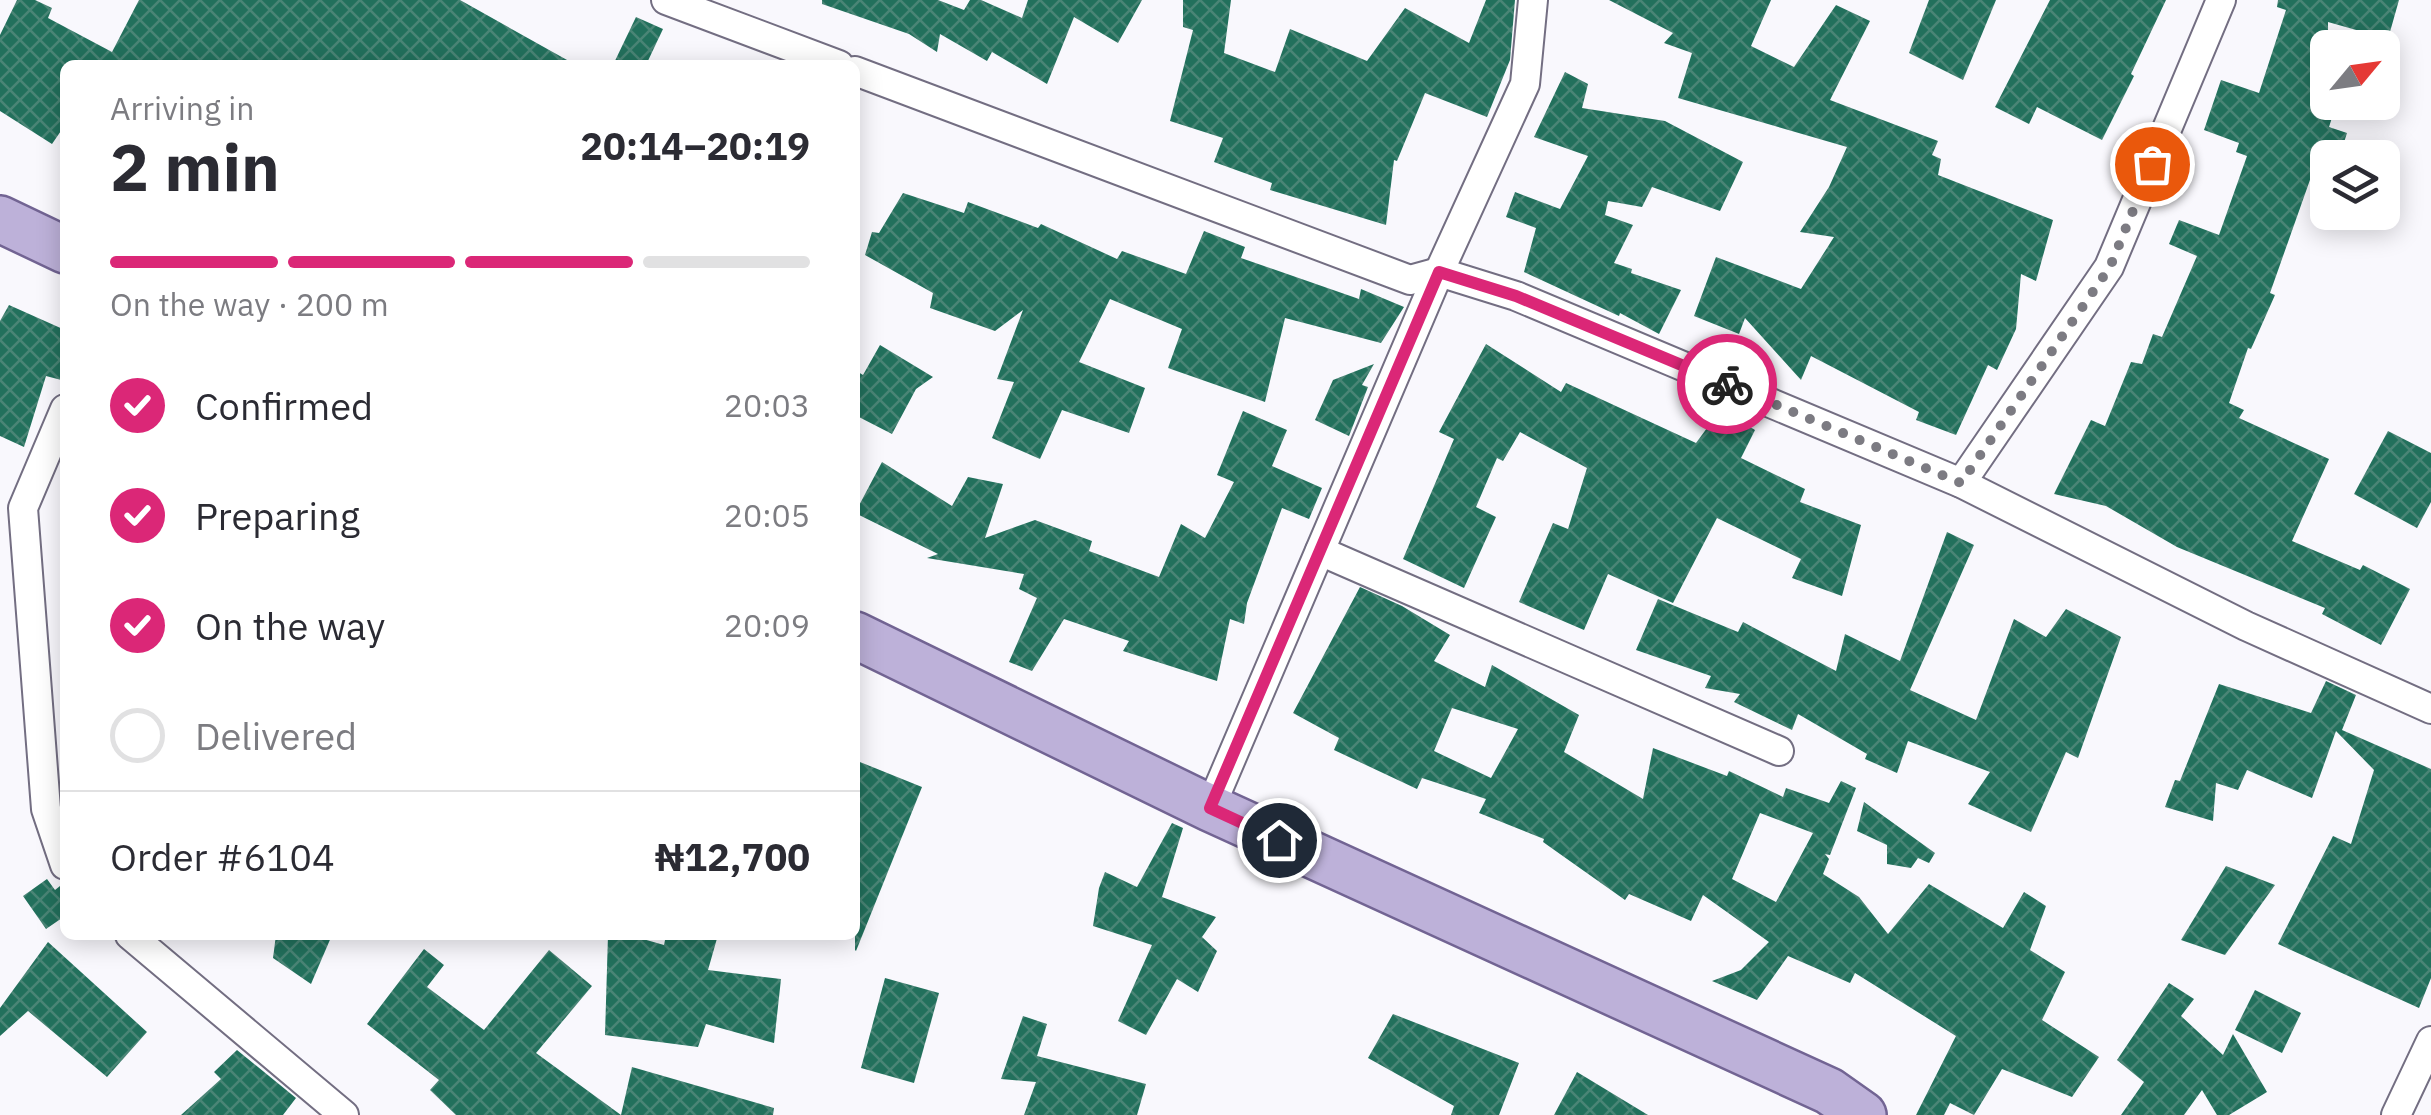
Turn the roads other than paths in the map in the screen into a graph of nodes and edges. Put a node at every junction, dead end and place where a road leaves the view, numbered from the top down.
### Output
1 (666, 0) edge
2 (1533, 0) edge
3 (2221, 0) edge
4 (826, 60) edge
5 (860, 73) edge
6 (0, 219) edge
7 (60, 248) edge
8 (1439, 272) junction
9 (60, 421) edge
10 (1961, 483) junction
11 (1320, 551) junction
12 (860, 637) edge
13 (2431, 710) edge
14 (1779, 751) dead end
15 (1210, 808) junction
16 (60, 850) edge
17 (136, 940) edge
18 (2431, 1040) edge
19 (344, 1115) edge
20 (1863, 1115) edge
21 (2396, 1115) edge

1 - 4 street
2 - 8 street
3 - 10 street
5 - 8 street
6 - 7 main road
8 - 10 street
8 - 11 street
9 - 16 street
10 - 13 street
11 - 14 street
11 - 15 street
12 - 15 main road
15 - 20 main road
17 - 19 street
18 - 21 street

